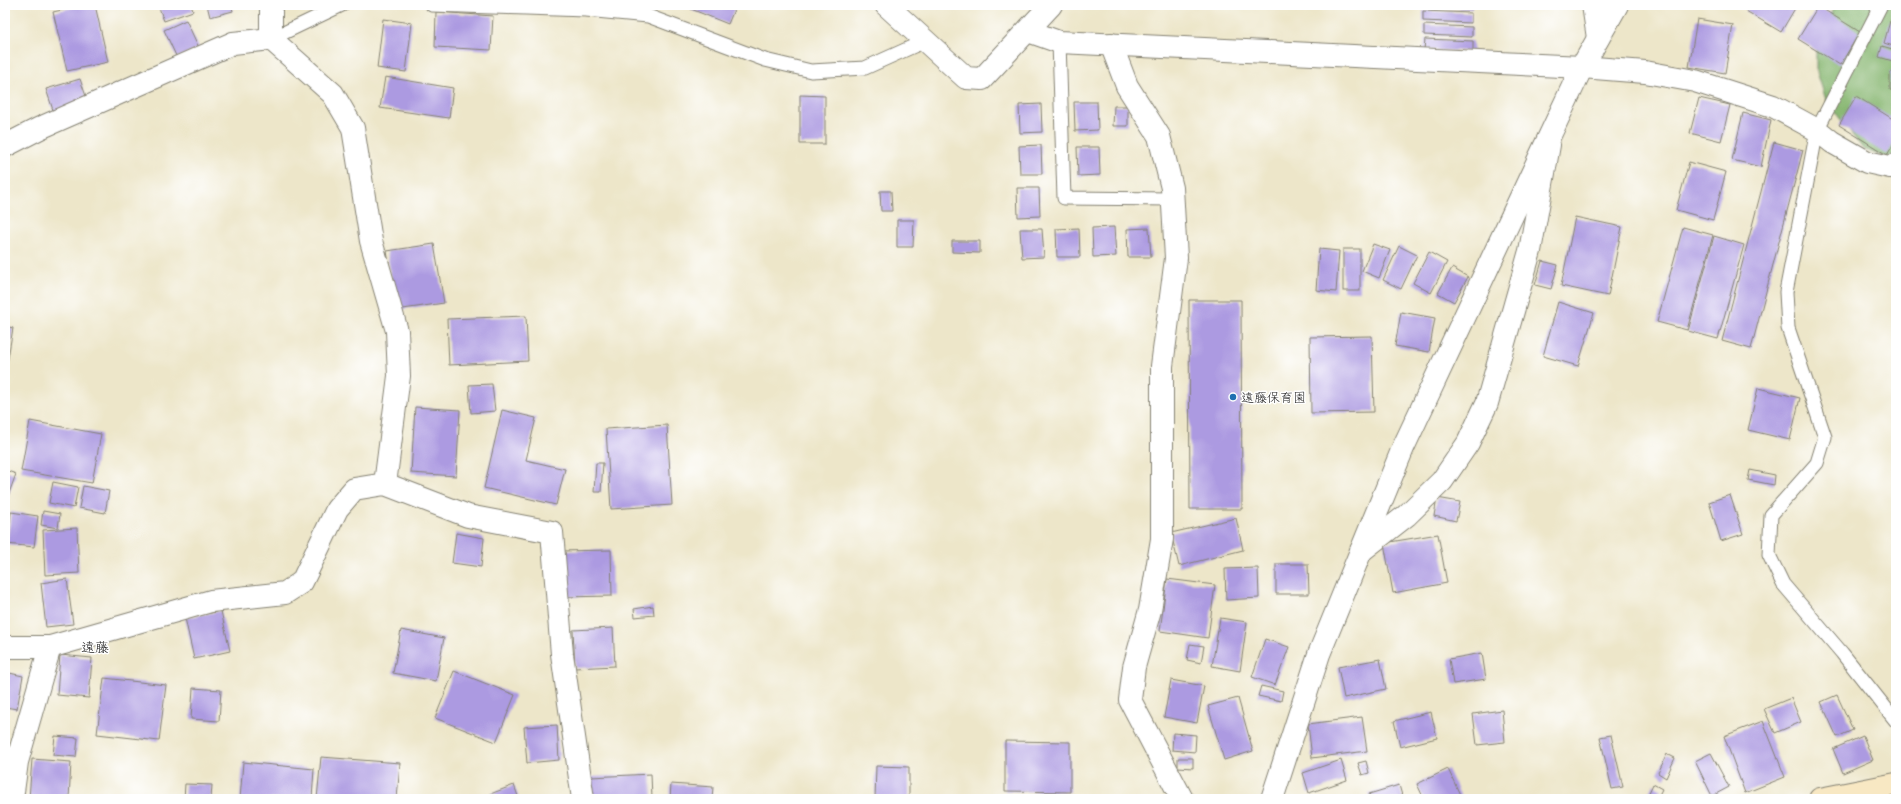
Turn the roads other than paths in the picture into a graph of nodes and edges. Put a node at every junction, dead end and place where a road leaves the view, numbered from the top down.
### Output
1 (271, 5) edge
2 (342, 5) edge
3 (432, 5) edge
4 (886, 5) edge
5 (1051, 5) edge
6 (1593, 5) edge
7 (1617, 5) edge
8 (1881, 5) edge
9 (1028, 31) junction
10 (1598, 38) junction
11 (271, 39) junction
12 (925, 41) junction
13 (1059, 42) junction
14 (1111, 44) junction
15 (1582, 67) junction
16 (1552, 130) junction
17 (1817, 130) junction
18 (5, 146) edge
19 (1896, 165) edge
20 (1173, 199) junction
21 (385, 484) junction
22 (1361, 551) junction
23 (5, 647) edge
24 (50, 647) junction
25 (1896, 721) edge
26 (1896, 784) edge
27 (12, 799) edge
28 (583, 799) edge
29 (1182, 799) edge
30 (1272, 799) edge
31 (1820, 799) edge

1 - 11 street
2 - 11 lane
3 - 12 lane
4 - 12 street
5 - 9 street
6 - 10 street
7 - 10 street
8 - 17 lane
9 - 12 street
9 - 13 street
10 - 15 street
11 - 18 street
11 - 21 street
13 - 14 street
13 - 20 lane
14 - 15 street
14 - 20 street
15 - 16 street
15 - 17 street
16 - 22 street
16 - 22 street
17 - 19 street
17 - 25 lane
20 - 29 street
21 - 24 street
21 - 28 street
22 - 30 street
23 - 24 street
24 - 27 street
26 - 31 main road

